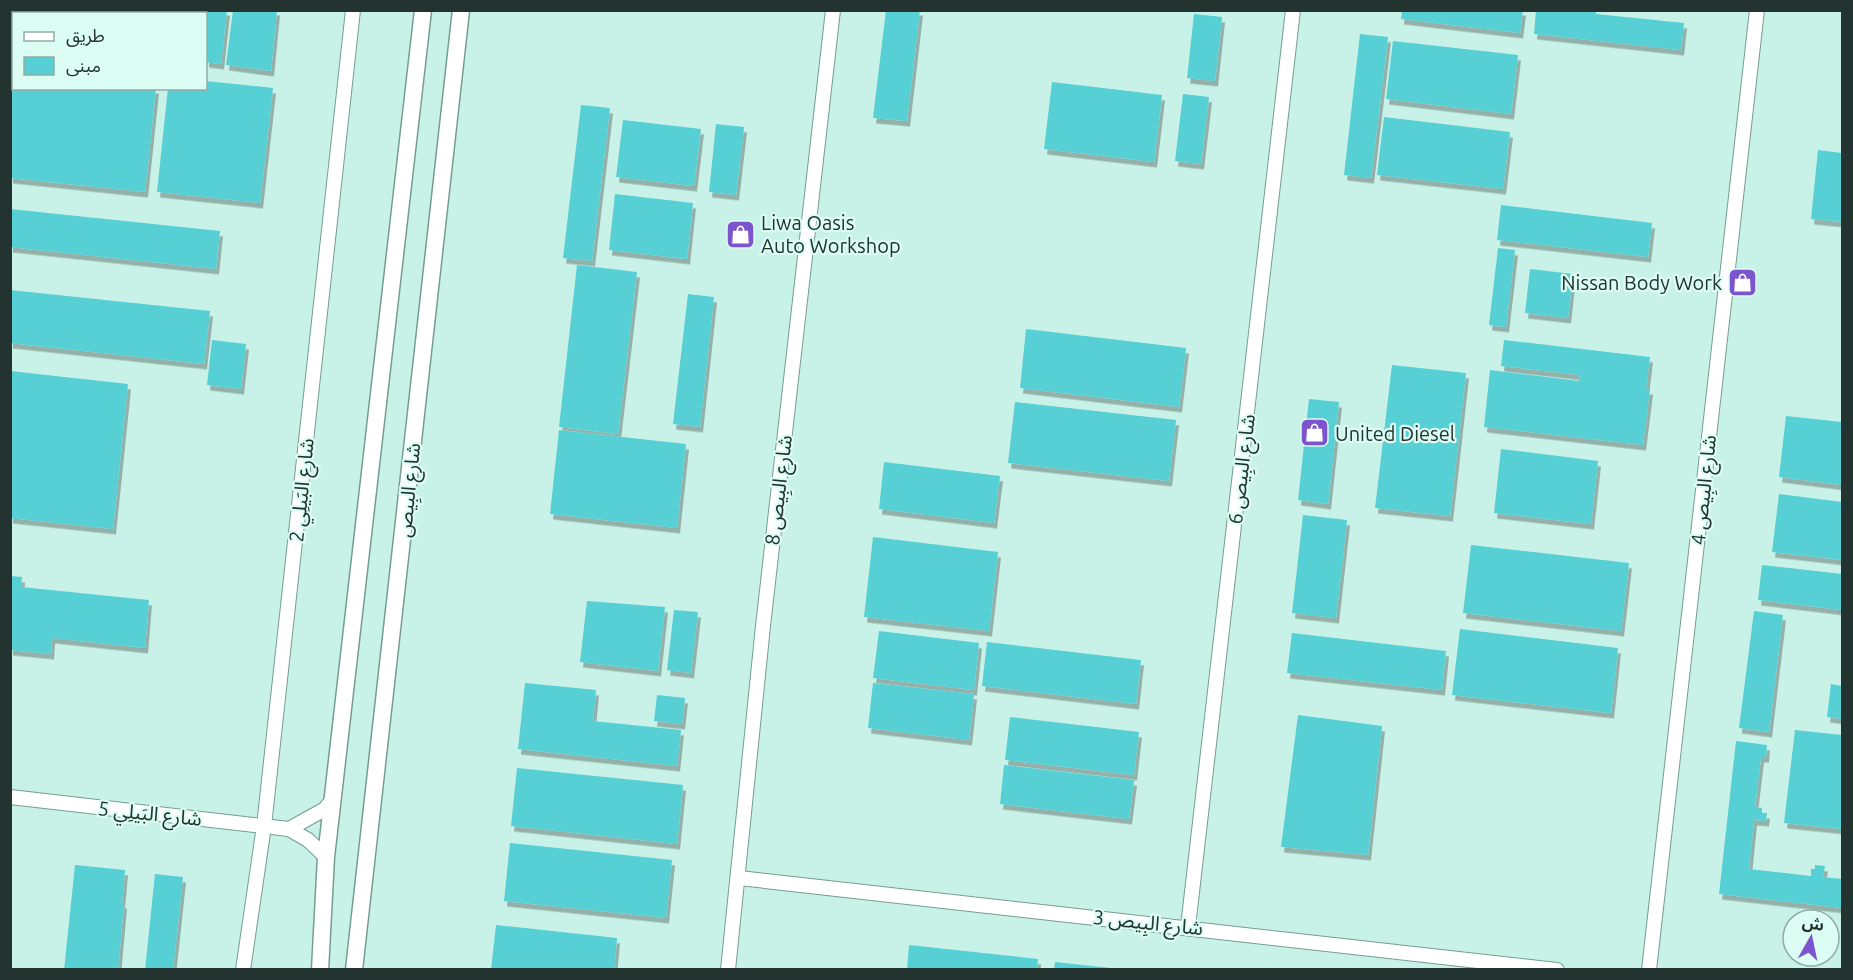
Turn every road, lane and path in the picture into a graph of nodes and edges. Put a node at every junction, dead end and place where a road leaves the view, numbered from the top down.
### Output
1 (353, 10) edge
2 (423, 10) edge
3 (461, 10) edge
4 (833, 10) edge
5 (1293, 10) edge
6 (1757, 10) edge
7 (10, 797) edge
8 (333, 799) junction
9 (264, 826) junction
10 (289, 829) junction
11 (326, 857) junction
12 (739, 878) junction
13 (1188, 927) junction
14 (243, 969) edge
15 (320, 969) edge
16 (354, 969) edge
17 (728, 969) edge
18 (1557, 969) edge
19 (1648, 969) edge

1 - 9 street, شارع البَيلِي 2
2 - 8 street, شارع البِيص
3 - 16 street, شارع البِيص
4 - 12 street, شارع البِيص 8
5 - 13 street, شارع البِيص 6
6 - 19 street, شارع البِيص 4
7 - 9 street, شارع البَيلِي 5
8 - 10 street
8 - 11 street, شارع البِيص
9 - 10 street, شارع البَيلِي 5
9 - 14 street, شارع البَيلِي 2
10 - 11 street, شارع البَيلِي 5
11 - 15 street, شارع البِيص
12 - 13 street, شارع البِيص 3
12 - 17 street, شارع البِيص 8
13 - 18 street, شارع البِيص 3

